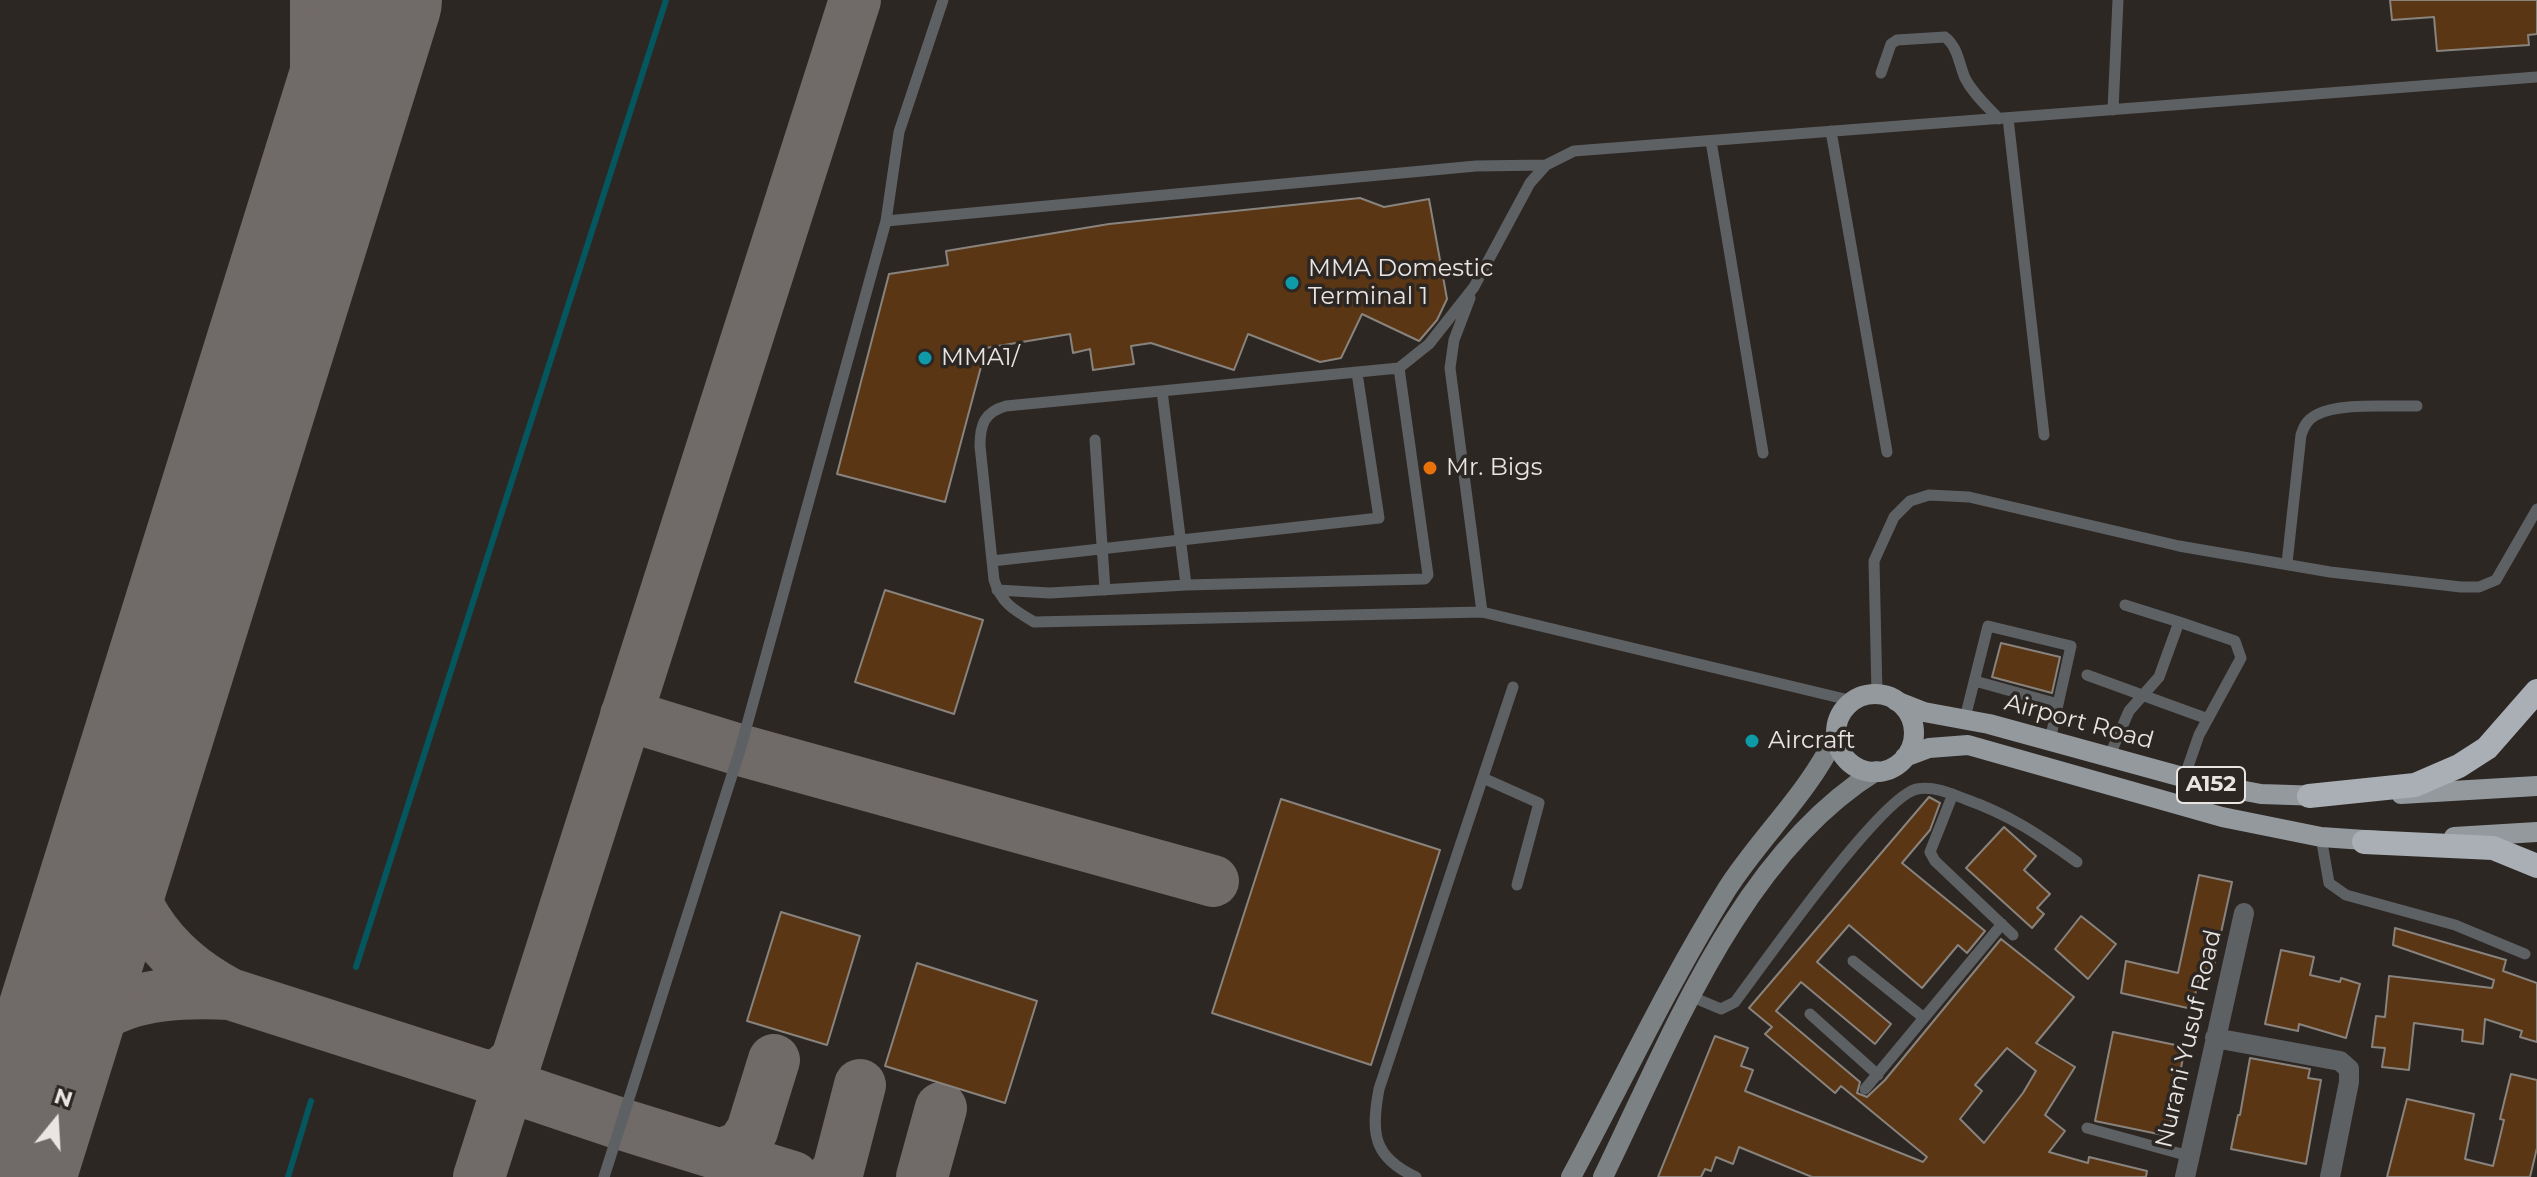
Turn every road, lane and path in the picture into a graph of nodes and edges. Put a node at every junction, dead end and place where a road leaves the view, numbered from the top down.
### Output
1 (943, 0) edge
2 (2118, 0) edge
3 (1881, 73) dead end
4 (2537, 77) edge
5 (2113, 110) junction
6 (2004, 118) junction
7 (1831, 131) junction
8 (1711, 141) junction
9 (1546, 165) junction
10 (886, 221) junction
11 (1474, 287) junction
12 (1399, 368) junction
13 (1357, 373) junction
14 (1162, 391) junction
15 (2417, 406) dead end
16 (2044, 435) dead end
17 (1095, 440) dead end
18 (1887, 452) dead end
19 (1763, 453) dead end
20 (2537, 509) edge
21 (1181, 539) junction
22 (1103, 548) junction
23 (992, 561) junction
24 (2287, 563) junction
25 (1186, 585) junction
26 (997, 590) junction
27 (1105, 590) junction
28 (2125, 605) dead end
29 (1482, 612) junction
30 (2179, 622) junction
31 (2087, 675) dead end
32 (1975, 681) junction
33 (1513, 687) dead end
34 (2537, 691) edge
35 (2142, 695) junction
36 (1886, 698) junction
37 (1853, 701) junction
38 (2058, 704) junction
39 (1965, 718) junction
40 (2208, 719) junction
41 (1836, 735) junction
42 (2050, 740) junction
43 (1905, 757) junction
44 (2109, 757) junction
45 (1876, 771) junction
46 (1483, 778) junction
47 (2184, 778) junction
48 (2537, 786) edge
49 (1953, 794) junction
50 (2309, 796) junction
51 (2537, 832) edge
52 (2321, 837) junction
53 (2364, 842) junction
54 (2077, 862) dead end
55 (2537, 866) edge
56 (1517, 885) dead end
57 (2244, 913) dead end
58 (2002, 924) junction
59 (2013, 935) dead end
60 (2525, 954) dead end
61 (1853, 961) dead end
62 (1690, 996) junction
63 (1810, 1014) dead end
64 (1924, 1018) junction
65 (2215, 1038) junction
66 (1878, 1075) junction
67 (1865, 1089) dead end
68 (2087, 1128) dead end
69 (2189, 1156) junction
70 (604, 1177) edge
71 (1416, 1177) edge
72 (1571, 1177) edge
73 (1603, 1177) edge
74 (2185, 1177) edge
75 (2330, 1177) edge

1 - 10 lane
2 - 5 lane
3 - 6 lane
4 - 5 lane
5 - 6 lane
6 - 7 lane
6 - 16 lane
7 - 8 lane
7 - 18 lane
8 - 9 lane
8 - 19 lane
9 - 10 lane
9 - 11 lane
10 - 70 lane
11 - 12 lane
11 - 29 lane
12 - 13 lane
12 - 25 lane
13 - 14 lane
13 - 21 lane
14 - 21 lane
14 - 23 lane
15 - 24 lane
17 - 22 lane
20 - 24 lane
21 - 22 lane
21 - 25 lane
22 - 23 lane
22 - 27 lane
23 - 26 lane
24 - 36 lane
25 - 27 lane
26 - 27 lane
26 - 29 lane
28 - 30 lane
29 - 37 lane
30 - 35 lane
30 - 40 lane
31 - 35 lane
32 - 38 lane
32 - 38 lane
32 - 39 lane
33 - 46 lane
34 - 50 highway
35 - 40 lane
35 - 44 lane
36 - 37 main road
36 - 39 main road, Airport Road / A152
36 - 43 main road
37 - 41 main road
38 - 42 lane
39 - 42 main road, Airport Road / A152
40 - 47 lane
41 - 45 main road
41 - 72 main road
42 - 44 main road, Airport Road / A152
43 - 45 main road
43 - 52 main road, Airport Road / A152
44 - 47 main road, Airport Road / A152
45 - 62 main road
46 - 56 lane
46 - 71 lane
47 - 50 main road, Airport Road / A152
48 - 50 main road, Airport Road / A152
49 - 54 lane
49 - 58 lane
49 - 62 lane
51 - 53 main road, Airport Road / A152
52 - 53 main road, Airport Road / A152
52 - 60 lane
53 - 55 highway
57 - 65 street, Nurani Yusuf Road
58 - 59 lane
58 - 64 lane
61 - 64 lane
62 - 73 main road
63 - 66 lane
64 - 66 lane
65 - 69 street, Nurani Yusuf Road
65 - 75 street
66 - 67 lane
68 - 69 lane
69 - 74 street, Nurani Yusuf Road

